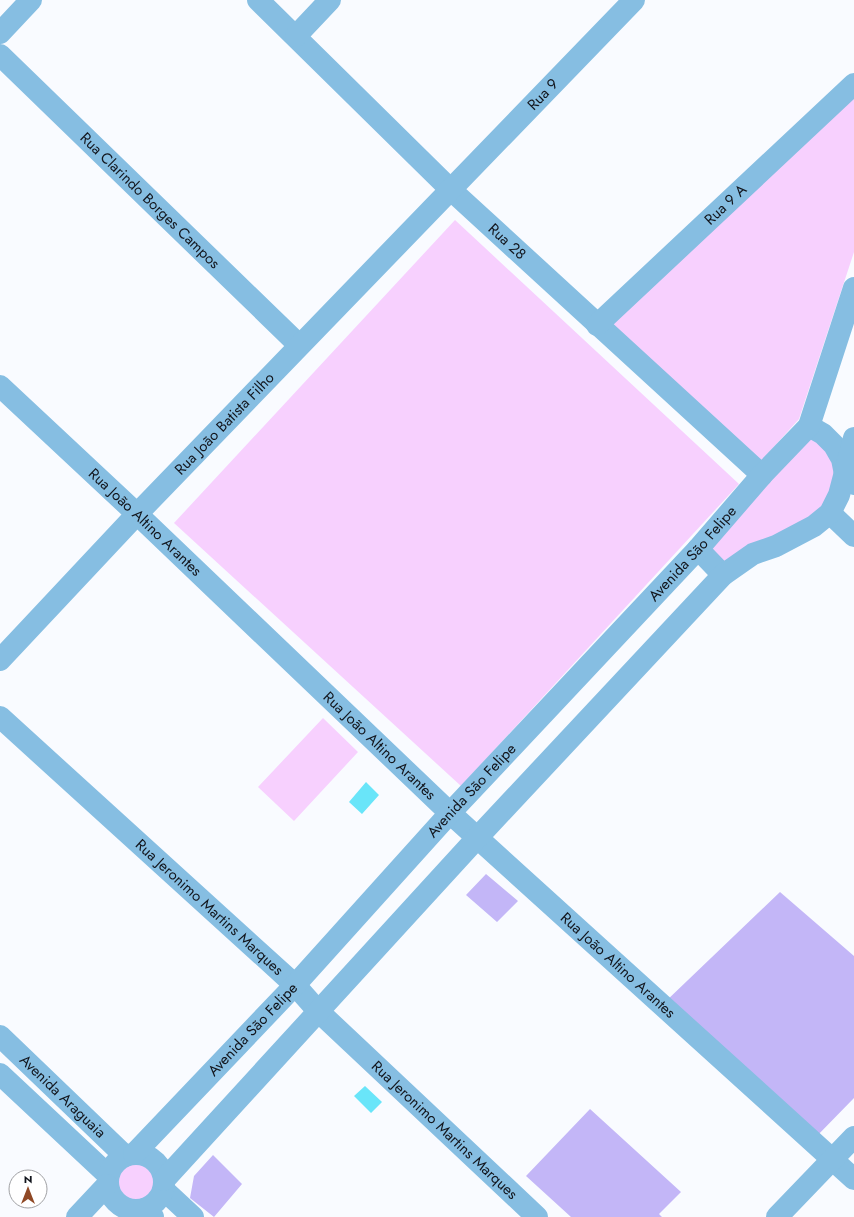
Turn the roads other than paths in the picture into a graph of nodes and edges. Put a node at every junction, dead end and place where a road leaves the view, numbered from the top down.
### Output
1 (31, 0) edge
2 (258, 0) edge
3 (330, 0) edge
4 (634, 0) edge
5 (0, 33) edge
6 (296, 36) junction
7 (0, 55) edge
8 (854, 84) edge
9 (450, 189) junction
10 (854, 288) edge
11 (597, 325) junction
12 (299, 345) junction
13 (0, 386) edge
14 (809, 426) junction
15 (854, 438) edge
16 (762, 475) junction
17 (850, 479) edge
18 (830, 513) junction
19 (137, 514) junction
20 (854, 536) edge
21 (698, 549) junction
22 (724, 575) junction
23 (0, 660) edge
24 (0, 717) edge
25 (450, 813) junction
26 (478, 838) junction
27 (294, 985) junction
28 (318, 1011) junction
29 (0, 1036) edge
30 (0, 1074) edge
31 (854, 1137) edge
32 (130, 1155) junction
33 (833, 1159) junction
34 (854, 1179) edge
35 (107, 1180) junction
36 (164, 1185) junction
37 (142, 1214) edge
38 (77, 1217) edge
39 (193, 1217) edge
40 (537, 1217) edge
41 (777, 1217) edge

1 - 5 street
2 - 6 street, Rua 28
3 - 6 street
4 - 9 street, Rua 9
6 - 9 street, Rua 28
7 - 12 street, Rua Clarindo Borges Campos
8 - 11 street, Rua 9 A
9 - 11 street, Rua 28
9 - 12 street, Rua João Batista Filho
10 - 14 street, Avenida São Felipe
11 - 16 street, Rua 28
12 - 19 street, Rua João Batista Filho
13 - 19 street, Rua João Altino Arantes
14 - 16 street, Avenida São Felipe
14 - 17 street
15 - 17 street
16 - 21 street, Avenida São Felipe
17 - 18 street
18 - 20 street
18 - 22 street
19 - 23 street, Rua João Batista Filho
19 - 25 street, Rua João Altino Arantes
21 - 22 street
21 - 25 street, Avenida São Felipe
22 - 26 street
24 - 27 street, Rua Jeronimo Martins Marques
25 - 26 street, Rua João Altino Arantes
25 - 27 street, Avenida São Felipe
26 - 28 street
26 - 33 street, Rua João Altino Arantes
27 - 28 street, Rua Jeronimo Martins Marques
27 - 32 street, Avenida São Felipe
28 - 36 street
28 - 40 street, Rua Jeronimo Martins Marques
29 - 32 street, Avenida Araguaia
30 - 35 street, Avenida Araguaia
31 - 33 street
32 - 35 street
32 - 36 street
33 - 34 street, Rua João Altino Arantes
33 - 41 street
35 - 37 street
35 - 38 street
36 - 37 street
36 - 39 street

